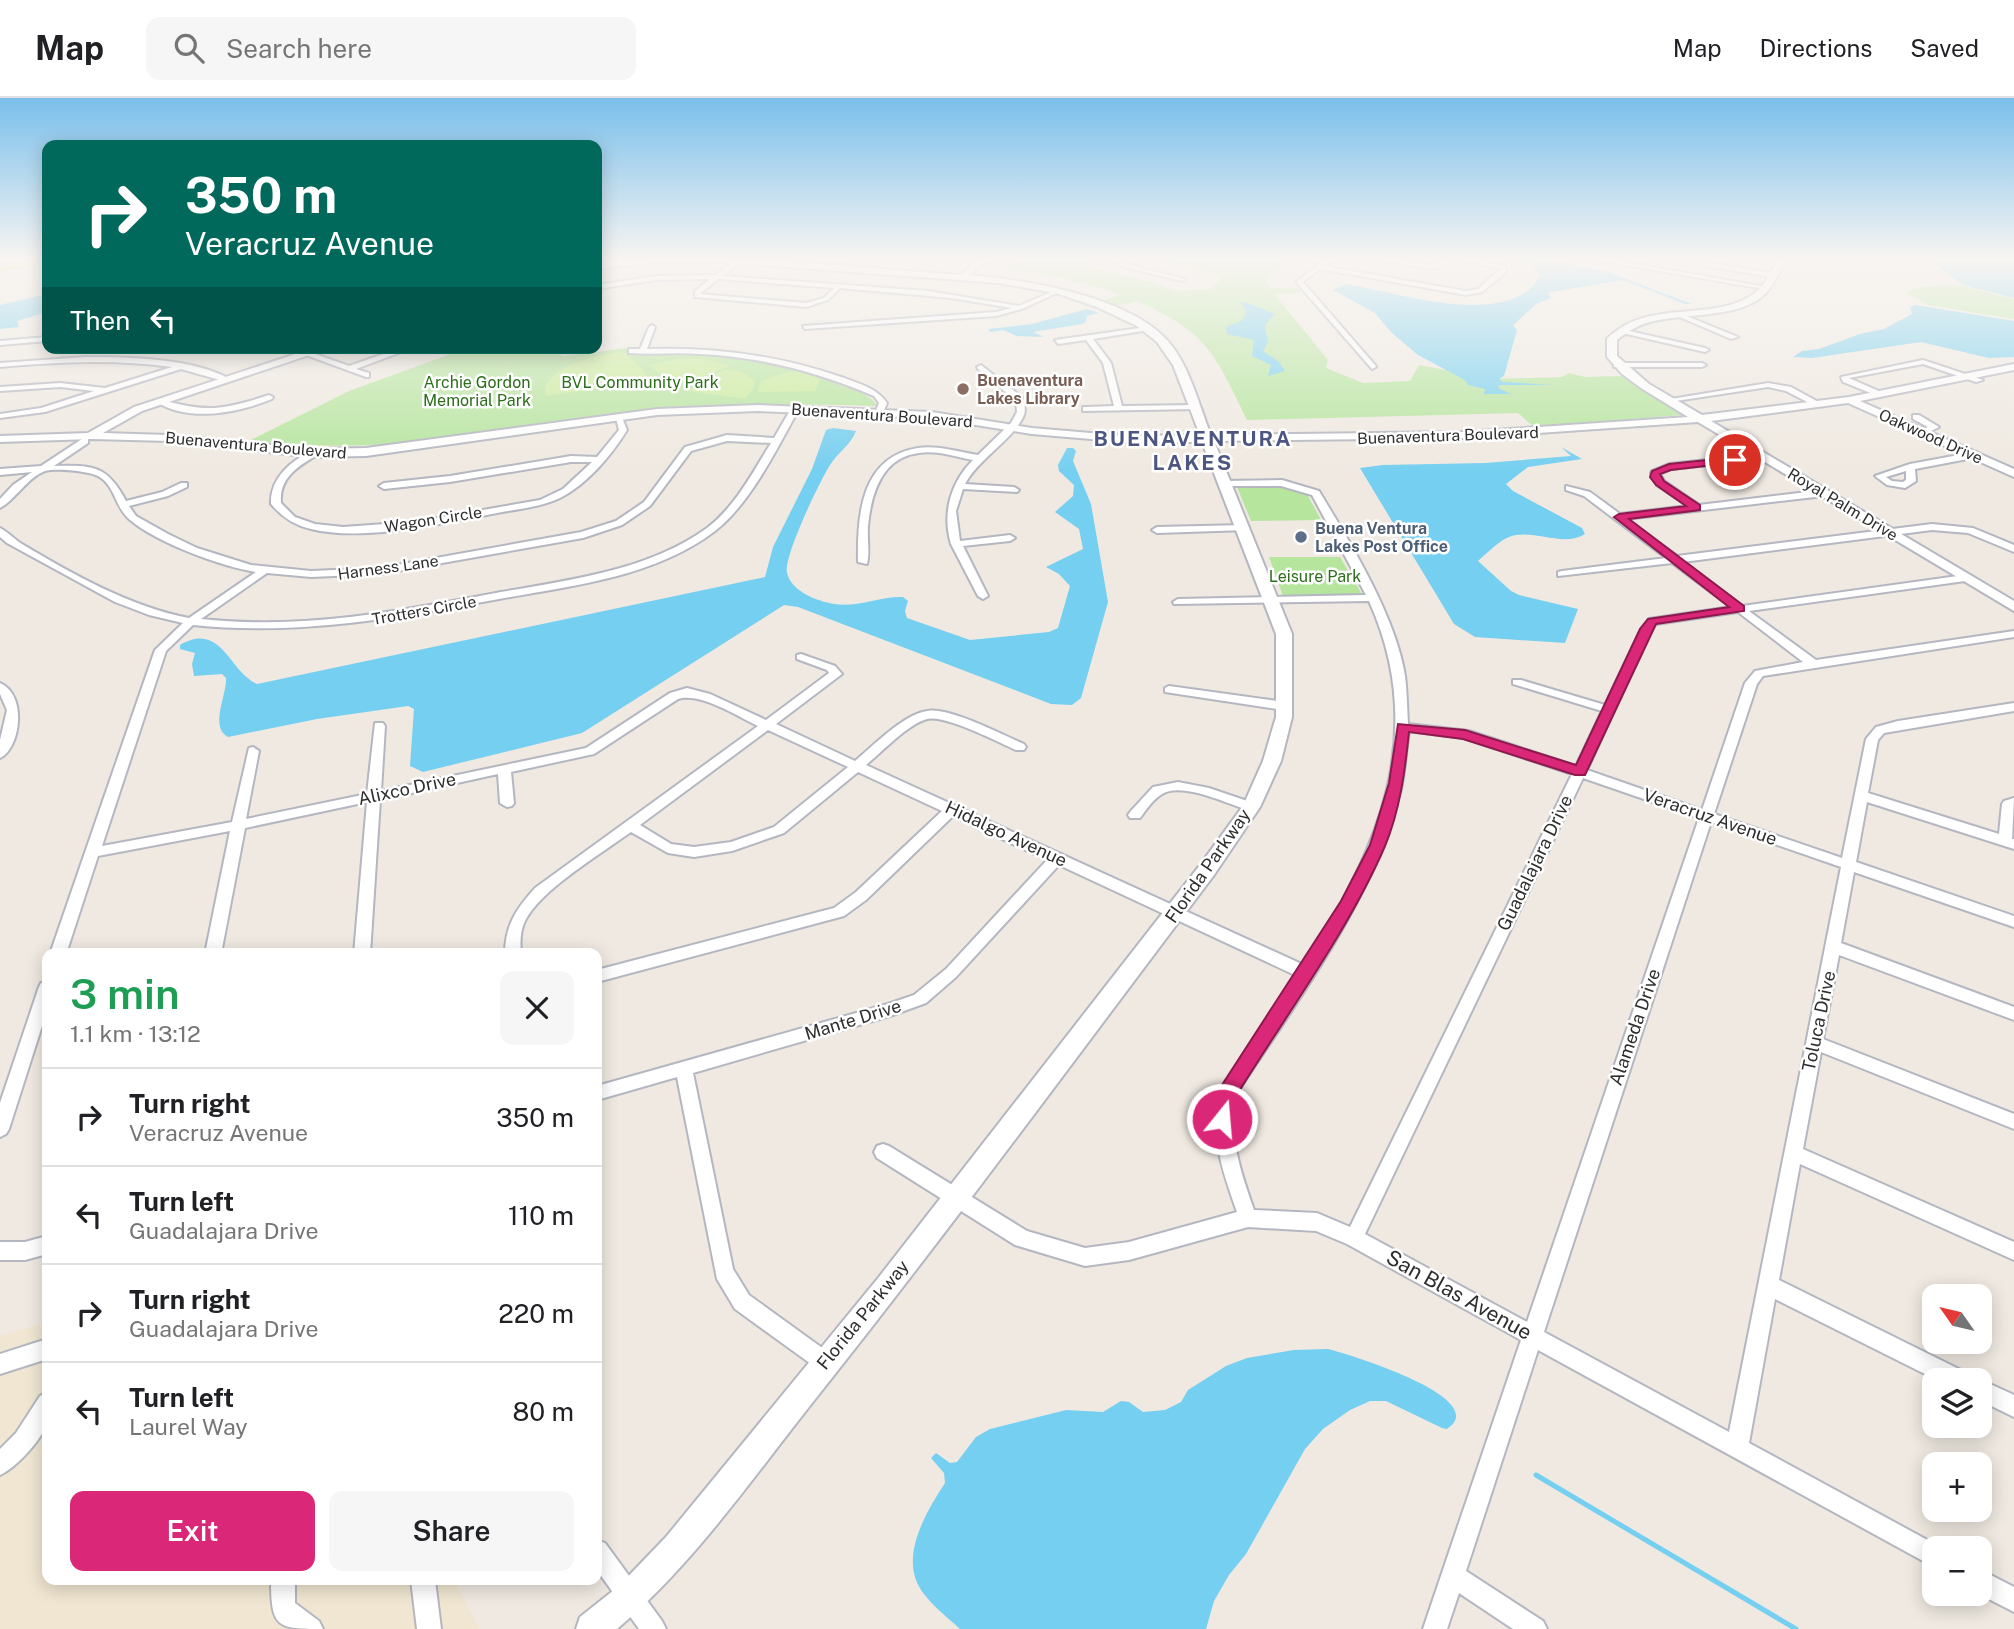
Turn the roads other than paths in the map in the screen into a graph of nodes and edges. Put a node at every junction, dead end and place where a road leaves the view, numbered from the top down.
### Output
1 (651, 328) edge
2 (1144, 328) edge
3 (1339, 328) edge
4 (1626, 328) edge
5 (1712, 328) edge
6 (1147, 330) junction
7 (1620, 331) junction
8 (1734, 337) dead end
9 (1088, 338) junction
10 (42, 339) edge
11 (0, 342) edge
12 (1058, 342) dead end
13 (643, 350) junction
14 (632, 351) dead end
15 (1705, 351) dead end
16 (61, 354) edge
17 (126, 354) edge
18 (307, 354) joint
19 (392, 354) edge
20 (118, 359) junction
21 (54, 361) junction
22 (0, 365) edge
23 (1617, 365) junction
24 (1702, 365) dead end
25 (181, 367) junction
26 (981, 367) dead end
27 (1372, 367) dead end
28 (2014, 367) edge
29 (348, 369) junction
30 (2014, 373) edge
31 (366, 375) dead end
32 (1979, 377) junction
33 (227, 380) junction
34 (0, 389) edge
35 (106, 391) junction
36 (1878, 394) junction
37 (269, 397) dead end
38 (1669, 400) junction
39 (159, 401) junction
40 (1854, 402) junction
41 (1818, 404) junction
42 (1196, 407) junction
43 (1119, 408) junction
44 (1086, 409) dead end
45 (793, 412) junction
46 (0, 415) edge
47 (878, 415) junction
48 (1916, 417) dead end
49 (619, 419) junction
50 (1705, 421) junction
51 (1009, 429) junction
52 (1922, 432) junction
53 (88, 438) junction
54 (774, 441) junction
55 (0, 442) edge
56 (1209, 442) junction
57 (1975, 455) junction
58 (309, 456) junction
59 (1764, 457) junction
60 (978, 458) junction
61 (598, 460) junction
62 (1910, 467) dead end
63 (43, 470) junction
64 (0, 472) edge
65 (2014, 472) edge
66 (1226, 483) junction
67 (184, 485) dead end
68 (384, 486) dead end
69 (959, 486) junction
70 (1569, 488) dead end
71 (1014, 490) dead end
72 (1824, 493) junction
73 (0, 505) edge
74 (122, 505) junction
75 (1696, 508) junction
76 (1619, 517) junction
77 (1244, 528) junction
78 (1157, 530) dead end
79 (0, 531) edge
80 (1890, 533) junction
81 (1010, 538) dead end
82 (957, 544) junction
83 (2014, 549) edge
84 (1676, 560) junction
85 (863, 562) dead end
86 (263, 572) junction
87 (1562, 574) dead end
88 (1965, 578) junction
89 (983, 596) dead end
90 (1371, 598) junction
91 (1272, 600) junction
92 (1178, 602) dead end
93 (2014, 607) edge
94 (1740, 609) junction
95 (190, 622) junction
96 (2014, 634) edge
97 (801, 657) dead end
98 (1812, 663) junction
99 (1517, 682) dead end
100 (0, 687) edge
101 (1169, 690) dead end
102 (706, 696) joint
103 (1284, 706) junction
104 (2014, 707) edge
105 (1609, 709) junction
106 (379, 726) dead end
107 (768, 726) junction
108 (1403, 727) junction
109 (1020, 747) dead end
110 (253, 751) dead end
111 (0, 754) edge
112 (856, 766) junction
113 (505, 769) junction
114 (1580, 772) junction
115 (374, 796) junction
116 (1863, 796) junction
117 (2014, 802) edge
118 (507, 803) dead end
119 (1251, 807) junction
120 (951, 809) junction
121 (1135, 815) dead end
122 (1706, 816) junction
123 (239, 825) junction
124 (631, 826) junction
125 (2010, 842) edge
126 (93, 852) junction
127 (1057, 858) junction
128 (1848, 865) junction
129 (1177, 912) junction
130 (2014, 922) edge
131 (1834, 947) junction
132 (60, 948) edge
133 (214, 948) edge
134 (362, 948) edge
135 (513, 948) edge
136 (1306, 973) junction
137 (602, 975) edge
138 (42, 1002) edge
139 (2014, 1014) edge
140 (1814, 1042) junction
141 (684, 1068) junction
142 (602, 1092) edge
143 (2014, 1122) edge
144 (0, 1129) edge
145 (883, 1152) dead end
146 (1793, 1153) junction
147 (954, 1197) junction
148 (1248, 1217) junction
149 (1354, 1238) junction
150 (42, 1246) edge
151 (0, 1251) edge
152 (2014, 1251) edge
153 (1768, 1285) junction
154 (1532, 1335) junction
155 (42, 1351) edge
156 (825, 1362) junction
157 (0, 1364) edge
158 (1936, 1368) edge
159 (1992, 1395) edge
160 (2014, 1406) edge
161 (42, 1411) edge
162 (1737, 1448) junction
163 (0, 1465) edge
164 (1922, 1549) edge
165 (602, 1558) edge
166 (1453, 1576) junction
167 (283, 1585) edge
168 (424, 1585) edge
169 (1992, 1588) edge
170 (630, 1597) junction
171 (2014, 1600) edge
172 (311, 1629) edge
173 (429, 1629) edge
174 (592, 1629) edge
175 (654, 1629) edge
176 (1435, 1629) edge
177 (1535, 1629) edge

1 - 13 street
2 - 6 street, Florida Parkway
3 - 27 street
4 - 7 street
5 - 8 street
6 - 9 street
6 - 42 street, Florida Parkway
7 - 15 street
7 - 23 street
9 - 12 street
9 - 43 street
10 - 11 street
13 - 14 street
13 - 47 street
16 - 21 street
17 - 20 street
18 - 29 street
18 - 33 street
19 - 29 street
20 - 21 street
20 - 25 street
21 - 22 street
23 - 24 street
23 - 38 street, Royal Palm Drive
25 - 33 street
25 - 35 street
26 - 51 street
28 - 32 street, Buenaventura Boulevard
29 - 31 street
30 - 32 street, Buenaventura Boulevard
32 - 36 street, Buenaventura Boulevard
32 - 36 street
32 - 40 street, Buenaventura Boulevard
33 - 39 street
34 - 35 street
35 - 46 street
36 - 40 street, Buenaventura Boulevard
37 - 39 street
38 - 41 street
38 - 50 street, Royal Palm Drive
39 - 53 street
40 - 41 street, Buenaventura Boulevard
40 - 50 street, Buenaventura Boulevard
40 - 52 street, Oakwood Drive
41 - 50 street, Buenaventura Boulevard
42 - 43 street
42 - 56 street, Florida Parkway
43 - 44 street
45 - 47 street, Buenaventura Boulevard
45 - 49 street, Buenaventura Boulevard
45 - 54 street, Trotters Circle
47 - 51 street, Buenaventura Boulevard
48 - 52 street
49 - 58 street, Buenaventura Boulevard
49 - 61 street, Wagon Circle
50 - 56 street, Buenaventura Boulevard
50 - 59 street, Royal Palm Drive
51 - 56 street, Buenaventura Boulevard
51 - 60 street
52 - 57 street, Oakwood Drive
53 - 55 street, Buenaventura Boulevard
53 - 58 street, Buenaventura Boulevard
53 - 63 street
54 - 86 street, Harness Lane
54 - 95 street, Trotters Circle
56 - 66 street, Florida Parkway
57 - 62 street
57 - 65 street, Oakwood Drive
58 - 61 street, Wagon Circle
59 - 72 street, Royal Palm Drive
59 - 75 street
60 - 69 street
60 - 85 street
61 - 68 street
63 - 64 street, Harness Lane
63 - 73 street
63 - 74 street, Harness Lane
66 - 77 street, Florida Parkway
66 - 90 street
67 - 74 street
69 - 71 street
69 - 82 street
70 - 76 street
72 - 75 street
72 - 80 street, Royal Palm Drive
74 - 86 street, Harness Lane
75 - 76 street
76 - 84 street
77 - 78 street
77 - 91 street, Florida Parkway
79 - 95 street, Trotters Circle
80 - 83 street
80 - 84 street
80 - 88 street, Royal Palm Drive
81 - 82 street
82 - 89 street
84 - 87 street
84 - 94 street
86 - 95 street
88 - 93 street, Royal Palm Drive
88 - 94 street, Guadalajara Drive
90 - 91 street
90 - 108 street
91 - 92 street
91 - 103 street, Florida Parkway
94 - 98 street
94 - 105 street, Guadalajara Drive
95 - 126 street
96 - 98 street, Alameda Drive
97 - 107 street
98 - 122 street, Alameda Drive
99 - 105 street
100 - 111 street
101 - 103 street
102 - 107 street, Hidalgo Avenue
102 - 113 street, Alixco Drive
103 - 119 street, Florida Parkway
104 - 116 street, Toluca Drive
105 - 114 street, Guadalajara Drive
106 - 115 street
107 - 112 street, Hidalgo Avenue
107 - 124 street
108 - 114 street, Veracruz Avenue
108 - 136 street
109 - 112 street
110 - 123 street
112 - 120 street, Hidalgo Avenue
112 - 124 street
113 - 115 street, Alixco Drive
113 - 118 street
114 - 122 street, Veracruz Avenue
114 - 149 street, Guadalajara Drive
115 - 123 street, Alixco Drive
115 - 134 street
116 - 125 street
116 - 128 street, Toluca Drive
117 - 125 street
119 - 121 street
119 - 129 street, Florida Parkway
120 - 127 street, Hidalgo Avenue
120 - 137 street
122 - 128 street, Veracruz Avenue
122 - 154 street, Alameda Drive
123 - 126 street, Alixco Drive
123 - 133 street
124 - 135 street
126 - 132 street
127 - 129 street, Hidalgo Avenue
127 - 141 street, Mante Drive
128 - 130 street, Veracruz Avenue
128 - 131 street, Toluca Drive
129 - 136 street, Hidalgo Avenue
129 - 147 street, Florida Parkway
131 - 139 street
131 - 140 street, Toluca Drive
136 - 148 street
138 - 144 street
140 - 143 street
140 - 146 street, Toluca Drive
141 - 142 street, Mante Drive
141 - 156 street
145 - 147 street, San Blas Avenue
146 - 152 street
146 - 153 street, Toluca Drive
147 - 148 street, San Blas Avenue
147 - 156 street, Florida Parkway
148 - 149 street, San Blas Avenue
149 - 154 street, San Blas Avenue
150 - 151 street
153 - 158 street
153 - 162 street, Toluca Drive
154 - 162 street, San Blas Avenue
154 - 166 street, Alameda Drive
155 - 157 street
156 - 170 street, Florida Parkway
159 - 160 street
161 - 163 street
162 - 164 street, San Blas Avenue
165 - 170 street
166 - 176 street, Alameda Drive
166 - 177 street
167 - 172 street
168 - 173 street
169 - 171 street
170 - 174 street, Florida Parkway
170 - 175 street

